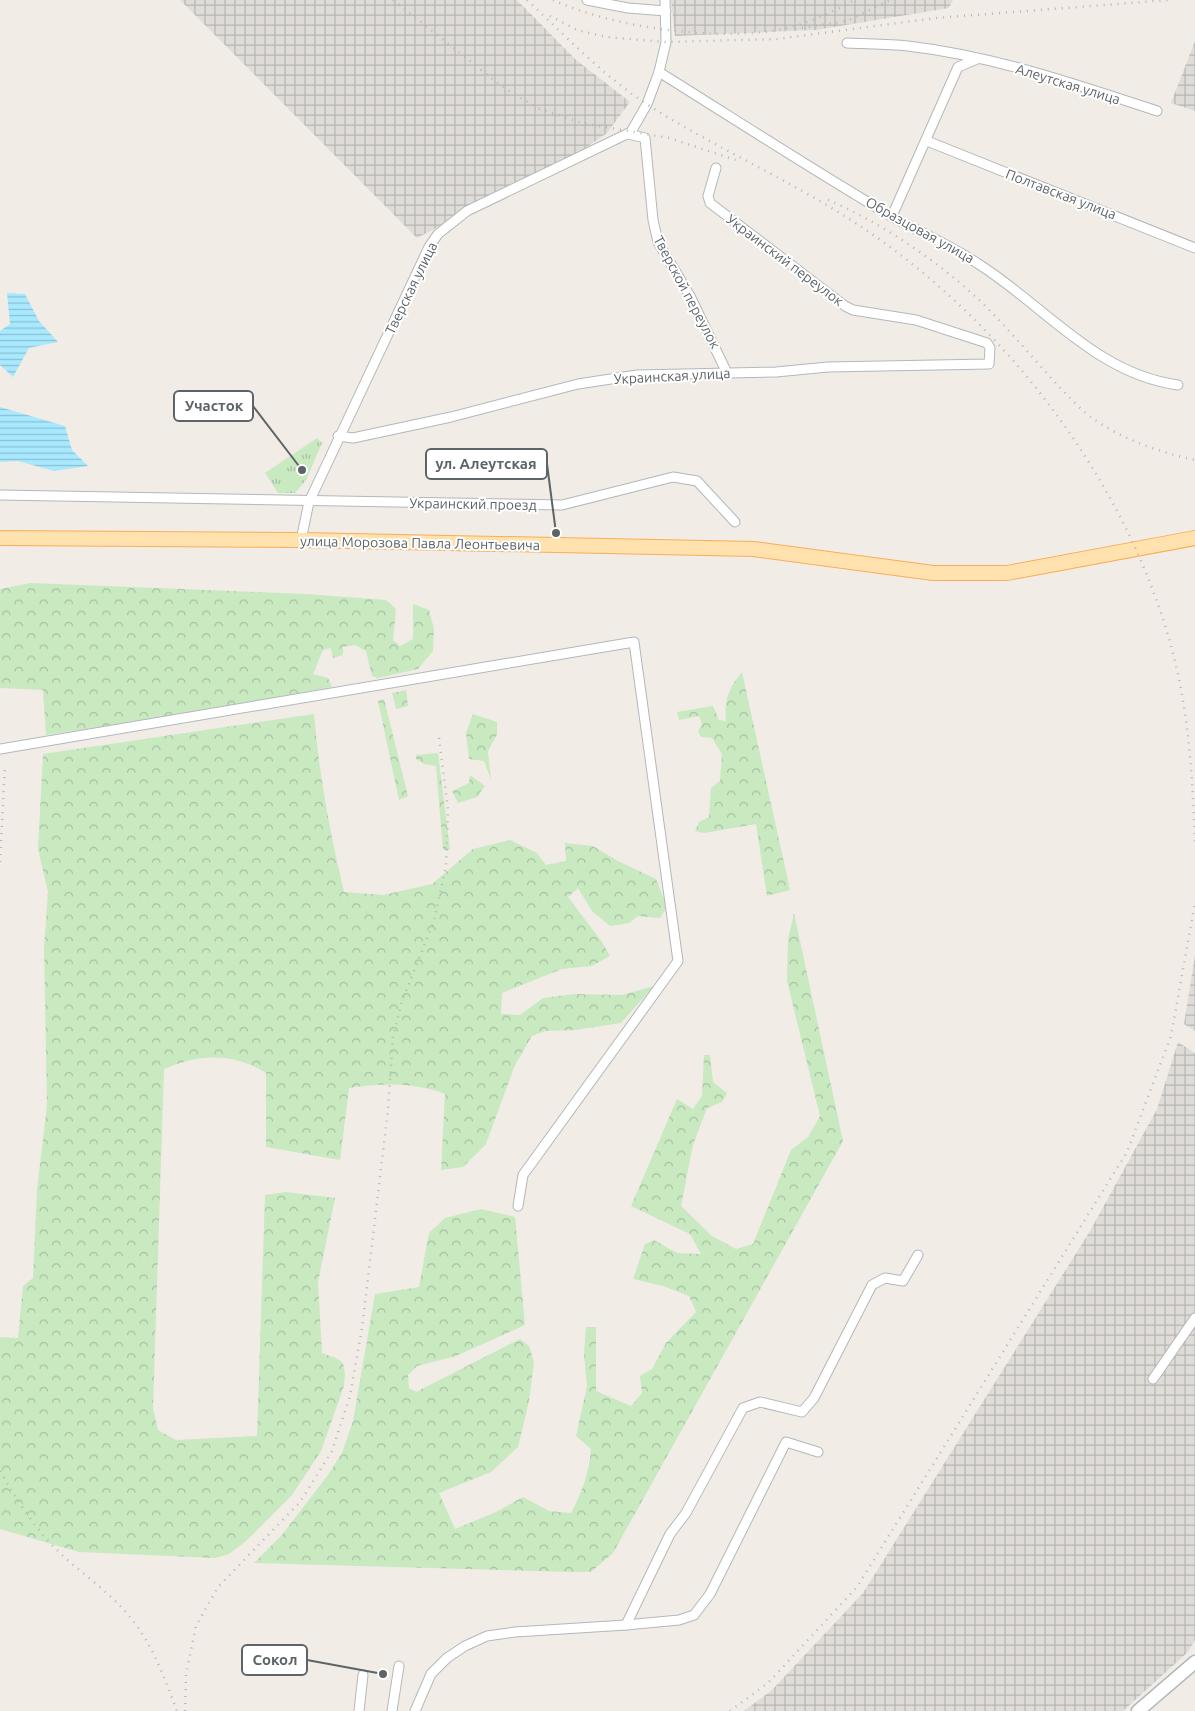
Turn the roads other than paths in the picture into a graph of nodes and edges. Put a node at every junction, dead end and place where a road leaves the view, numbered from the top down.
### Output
1 (587, 0) edge
2 (665, 0) edge
3 (666, 11) junction
4 (847, 43) dead end
5 (979, 58) junction
6 (659, 72) junction
7 (1157, 111) dead end
8 (628, 134) junction
9 (927, 141) junction
10 (716, 168) dead end
11 (892, 216) junction
12 (1195, 248) edge
13 (983, 366) joint
14 (728, 373) junction
15 (1178, 385) dead end
16 (338, 436) junction
17 (0, 495) edge
18 (309, 502) junction
19 (735, 522) dead end
20 (0, 538) edge
21 (1195, 538) edge
22 (300, 540) junction
23 (0, 749) edge
24 (518, 1206) dead end
25 (918, 1255) dead end
26 (1195, 1318) edge
27 (1153, 1379) dead end
28 (818, 1452) dead end
29 (626, 1625) junction
30 (1195, 1662) edge
31 (399, 1666) dead end
32 (363, 1676) dead end
33 (359, 1711) edge
34 (392, 1711) edge
35 (414, 1711) edge
36 (1138, 1711) edge

1 - 3 street
2 - 3 street
3 - 6 street
4 - 5 street, Алеутская улица
5 - 7 street, Алеутская улица
5 - 9 street
6 - 8 street
6 - 11 street, Образцовая улица
8 - 14 street, Тверской переулок
8 - 16 street, Тверская улица
9 - 11 street
9 - 12 street, Полтавская улица
10 - 13 street, Украинский переулок
11 - 15 street, Образцовая улица
13 - 14 street, Украинская улица
14 - 16 street, Украинская улица
16 - 18 street, Тверская улица
17 - 18 street, Украинский проезд
18 - 19 street, Украинский проезд
18 - 22 street, Тверская улица
20 - 22 main road, улица Морозова Павла Леонтьевича
21 - 22 main road, улица Морозова Павла Леонтьевича
23 - 24 street
25 - 29 street
26 - 27 street
28 - 29 street
29 - 35 street
30 - 36 street
31 - 34 street
32 - 33 street

